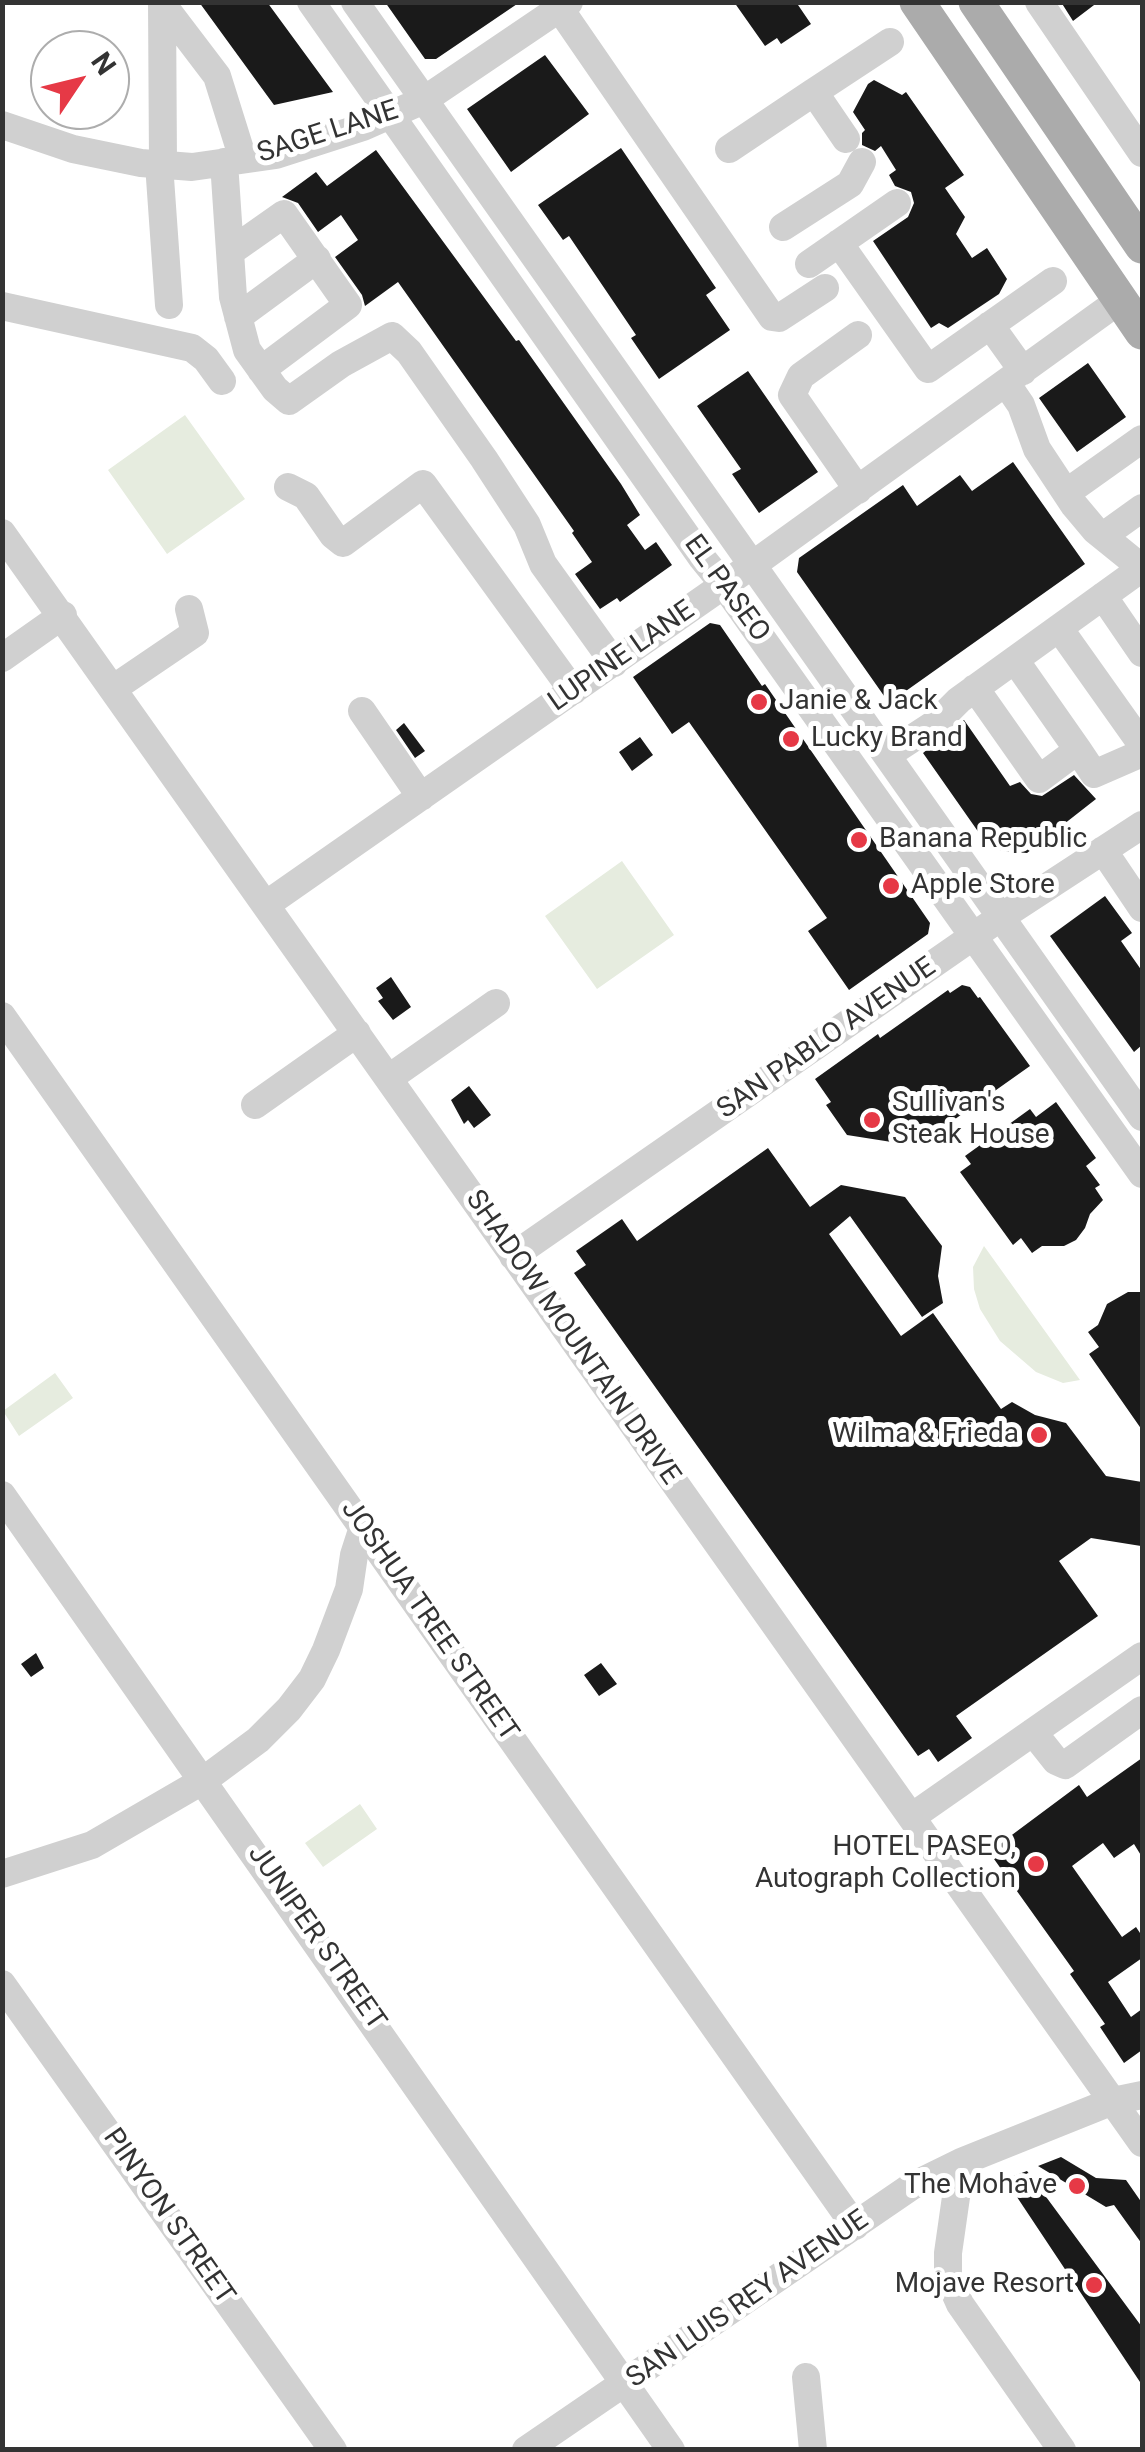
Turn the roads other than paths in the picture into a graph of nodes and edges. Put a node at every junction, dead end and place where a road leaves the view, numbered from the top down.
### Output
1 (311, 2) edge
2 (354, 2) edge
3 (917, 2) edge
4 (976, 2) edge
5 (1040, 2) edge
6 (163, 4) edge
7 (564, 6) edge
8 (890, 42) dead end
9 (814, 92) junction
10 (424, 100) junction
11 (392, 115) junction
12 (2, 125) edge
13 (729, 149) dead end
14 (1142, 153) edge
15 (234, 161) junction
16 (161, 164) junction
17 (897, 203) dead end
18 (783, 227) dead end
19 (840, 242) junction
20 (1142, 246) edge
21 (230, 252) junction
22 (316, 259) junction
23 (808, 264) dead end
24 (1053, 282) dead end
25 (825, 288) dead end
26 (1120, 300) junction
27 (169, 305) dead end
28 (2, 306) edge
29 (238, 317) junction
30 (990, 325) junction
31 (1142, 332) edge
32 (858, 335) dead end
33 (261, 370) junction
34 (1014, 377) junction
35 (222, 380) dead end
36 (1142, 439) edge
37 (288, 486) dead end
38 (858, 490) junction
39 (1066, 493) junction
40 (1142, 508) edge
41 (2, 533) edge
42 (1102, 536) junction
43 (753, 564) junction
44 (724, 584) junction
45 (1102, 596) junction
46 (189, 609) dead end
47 (62, 615) junction
48 (1059, 628) junction
49 (1142, 652) edge
50 (2, 658) edge
51 (1015, 660) junction
52 (614, 662) junction
53 (114, 688) junction
54 (975, 688) junction
55 (573, 691) junction
56 (362, 711) dead end
57 (1142, 749) edge
58 (1078, 750) junction
59 (886, 755) junction
60 (421, 797) junction
61 (1142, 825) edge
62 (1102, 850) junction
63 (267, 904) junction
64 (1142, 908) edge
65 (1001, 918) junction
66 (974, 936) junction
67 (496, 1003) dead end
68 (2, 1016) edge
69 (357, 1033) junction
70 (389, 1078) junction
71 (1138, 1101) edge
72 (255, 1105) dead end
73 (1142, 1174) edge
74 (514, 1256) junction
75 (2, 1495) edge
76 (363, 1527) junction
77 (1142, 1656) edge
78 (1110, 1678) junction
79 (1139, 1712) edge
80 (1034, 1732) junction
81 (204, 1780) junction
82 (913, 1816) junction
83 (2, 1874) edge
84 (2, 1984) edge
85 (1142, 2094) edge
86 (1112, 2101) junction
87 (1142, 2143) edge
88 (961, 2162) junction
89 (855, 2226) junction
90 (806, 2378) dead end
91 (627, 2383) junction
92 (332, 2450) edge
93 (526, 2450) edge
94 (671, 2450) edge
95 (814, 2450) edge
96 (1062, 2450) edge

1 - 11 street, EL PASEO
2 - 10 street, EL PASEO
3 - 26 main road
4 - 20 main road
5 - 14 street
6 - 15 street
6 - 16 street
7 - 10 street, SAGE LANE
7 - 25 street
8 - 9 street
9 - 13 street
9 - 18 street
10 - 11 street, SAGE LANE
10 - 43 street, EL PASEO
11 - 15 street, SAGE LANE
11 - 44 street, EL PASEO
12 - 16 street, SAGE LANE
15 - 16 street, SAGE LANE
15 - 21 street
16 - 27 street
17 - 19 street
19 - 23 street
19 - 30 street
21 - 22 street
21 - 29 street
22 - 29 street
22 - 33 street
24 - 30 street
26 - 31 main road
26 - 34 street, LUPINE LANE
28 - 35 street
29 - 33 street
30 - 34 street
32 - 38 street
33 - 52 street
34 - 38 street, LUPINE LANE
34 - 39 street
36 - 39 street
37 - 55 street
38 - 43 street, LUPINE LANE
39 - 42 street
40 - 42 street
41 - 47 street, SHADOW MOUNTAIN DRIVE
42 - 45 street
43 - 44 street, LUPINE LANE
43 - 59 street, EL PASEO
44 - 52 street, LUPINE LANE
44 - 66 street, EL PASEO
45 - 48 street
45 - 49 street
46 - 53 street
47 - 50 street
47 - 53 street, SHADOW MOUNTAIN DRIVE
48 - 51 street
48 - 57 street
51 - 54 street
51 - 58 street
52 - 55 street, LUPINE LANE
53 - 63 street, SHADOW MOUNTAIN DRIVE
54 - 58 street
54 - 59 street
55 - 60 street, LUPINE LANE
56 - 60 street
57 - 58 street
59 - 65 street, EL PASEO
60 - 63 street, LUPINE LANE
61 - 62 street, SAN PABLO AVENUE
62 - 64 street
62 - 65 street, SAN PABLO AVENUE
63 - 69 street, SHADOW MOUNTAIN DRIVE
65 - 66 street, SAN PABLO AVENUE
65 - 71 street, EL PASEO
66 - 73 street, EL PASEO
66 - 74 street, SAN PABLO AVENUE
67 - 70 street
68 - 76 street, JOSHUA TREE STREET
69 - 70 street, SHADOW MOUNTAIN DRIVE
69 - 72 street
70 - 74 street, SHADOW MOUNTAIN DRIVE
74 - 82 street, SHADOW MOUNTAIN DRIVE
75 - 81 street, JUNIPER STREET
76 - 81 street
76 - 89 street, JOSHUA TREE STREET
77 - 78 street
78 - 79 street
78 - 80 street
79 - 80 street
80 - 82 street
81 - 83 street
81 - 91 street, JUNIPER STREET
82 - 86 street, SHADOW MOUNTAIN DRIVE
84 - 92 street, PINYON STREET
85 - 86 street, SAN LUIS REY AVENUE
86 - 87 street, SHADOW MOUNTAIN DRIVE
86 - 88 street, SAN LUIS REY AVENUE
88 - 89 street, SAN LUIS REY AVENUE
88 - 96 street
89 - 91 street, SAN LUIS REY AVENUE
90 - 95 street
91 - 93 street, SAN LUIS REY AVENUE
91 - 94 street, JUNIPER STREET

